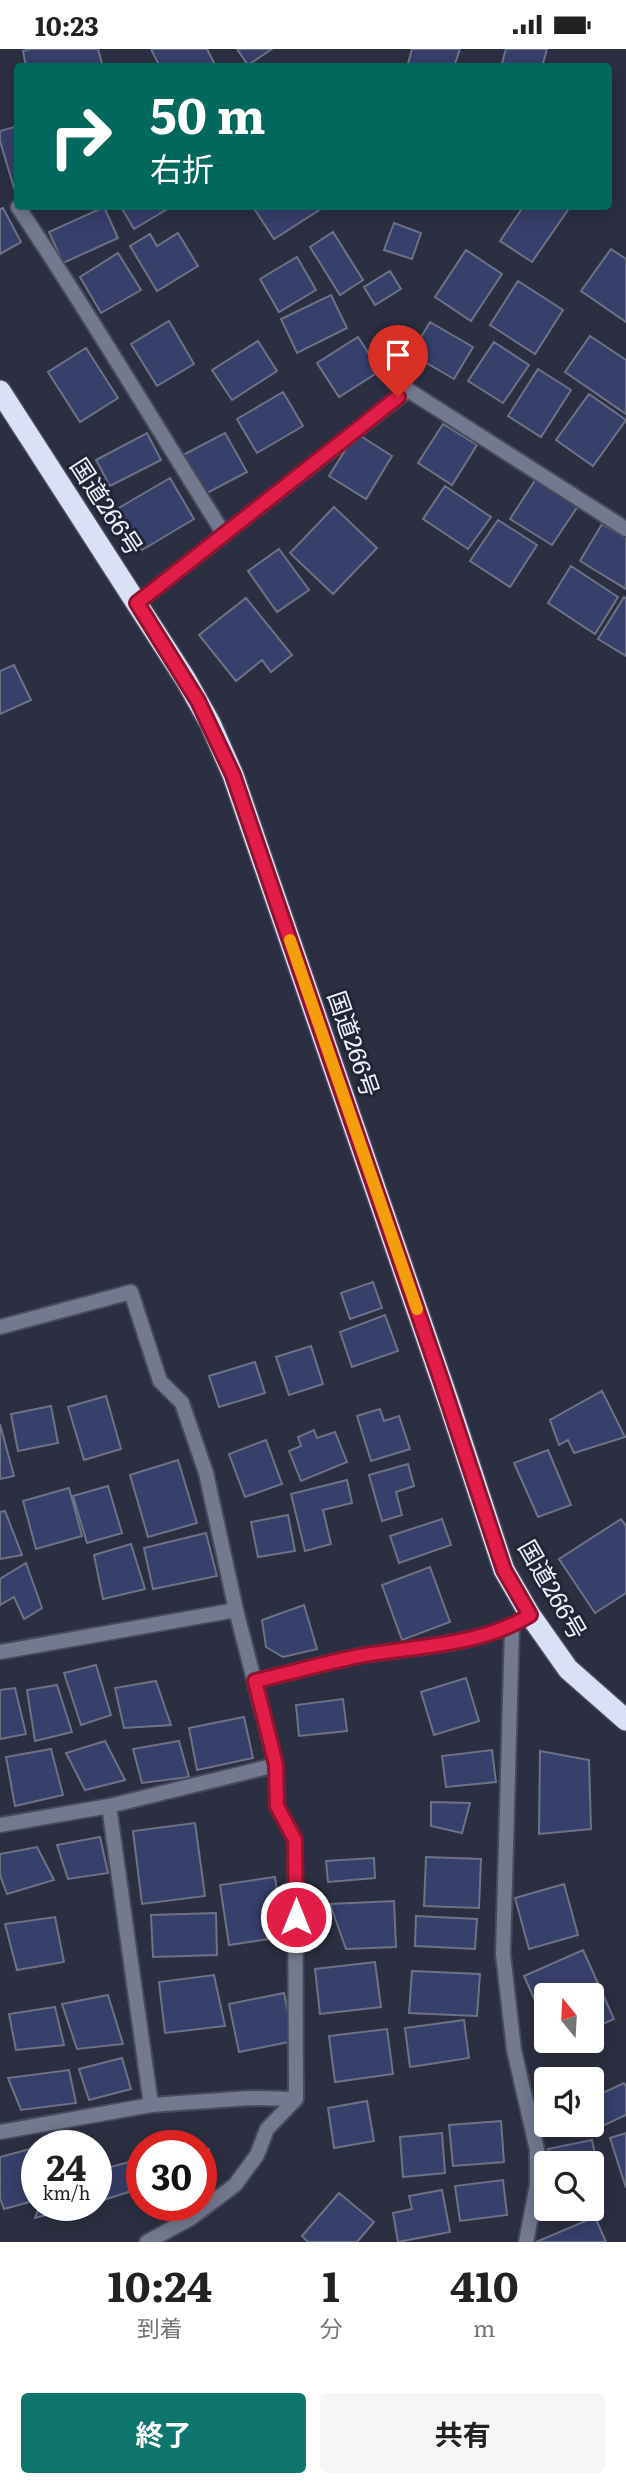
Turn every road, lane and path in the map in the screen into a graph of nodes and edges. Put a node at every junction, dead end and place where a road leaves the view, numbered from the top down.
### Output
1 (20, 210) edge
2 (0, 391) edge
3 (626, 529) edge
4 (225, 534) junction
5 (137, 603) junction
6 (0, 1327) edge
7 (236, 1610) junction
8 (530, 1615) junction
9 (512, 1627) junction
10 (0, 1652) edge
11 (255, 1681) junction
12 (626, 1720) edge
13 (276, 1765) junction
14 (109, 1806) junction
15 (0, 1825) edge
16 (296, 2099) junction
17 (151, 2105) junction
18 (0, 2132) edge
19 (146, 2242) edge
20 (526, 2242) edge

1 - 4 street
2 - 5 highway, 国道266号
3 - 4 street
4 - 5 street
5 - 8 highway, 国道266号
6 - 7 street
7 - 10 street
7 - 11 street
8 - 9 street
8 - 12 highway, 国道266号
9 - 11 street
9 - 20 street
11 - 13 street
13 - 14 street
13 - 16 street
14 - 15 street
14 - 17 street
16 - 17 street
16 - 19 street
17 - 18 street

